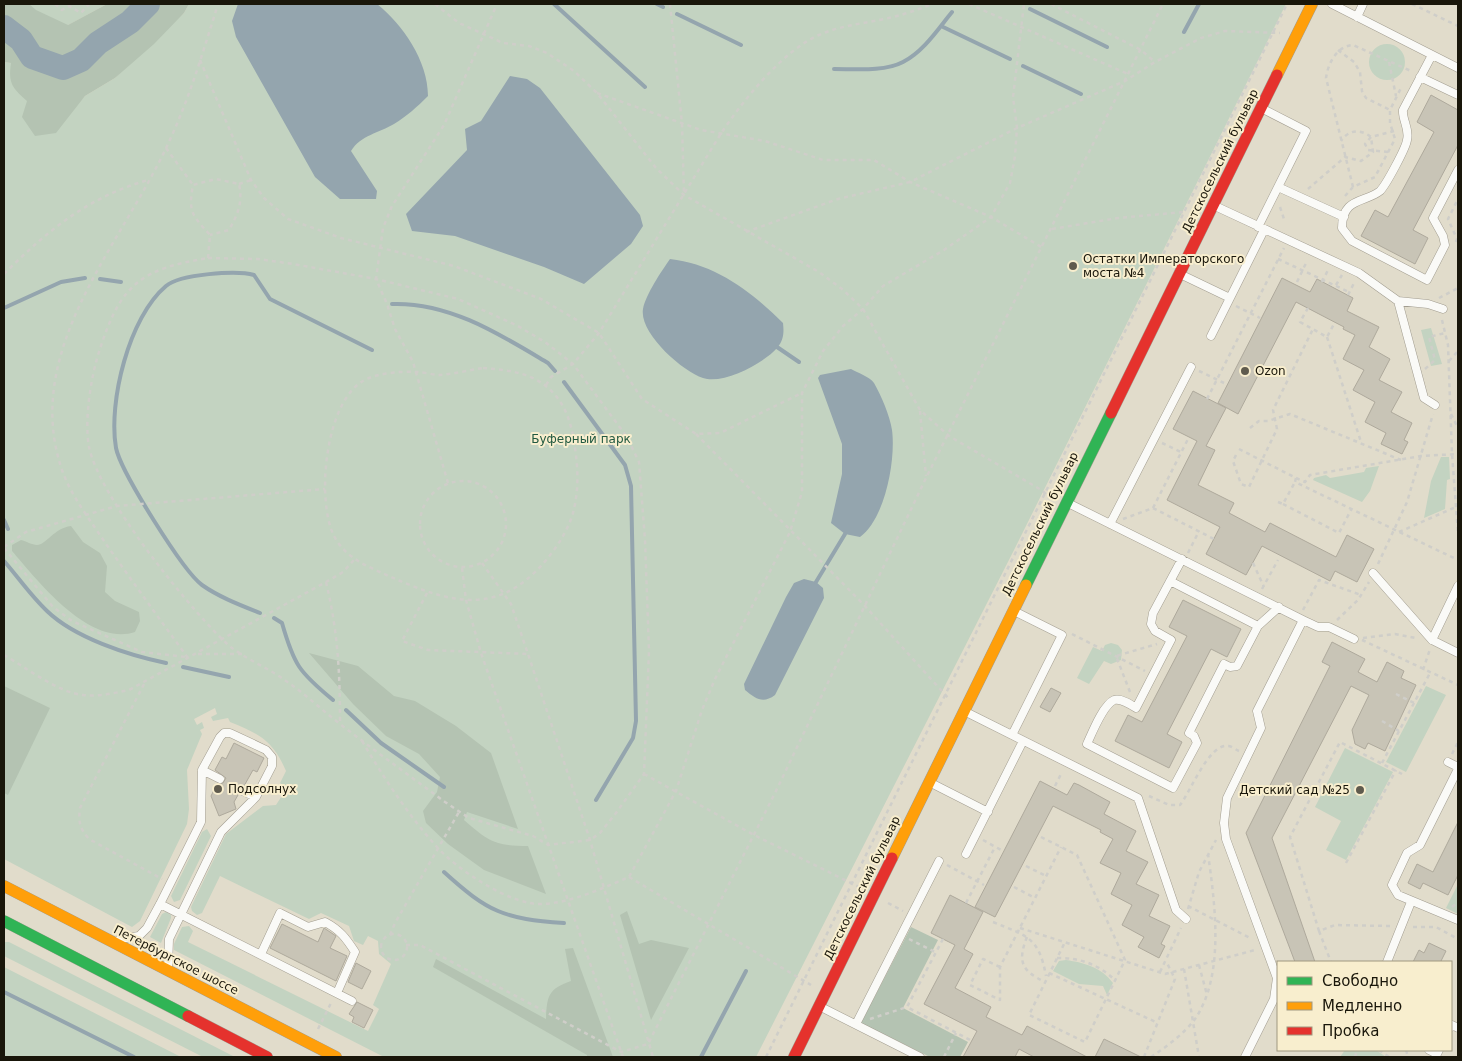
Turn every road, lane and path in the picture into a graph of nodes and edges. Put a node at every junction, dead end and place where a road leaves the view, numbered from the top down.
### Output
1 (55, 4) edge
2 (90, 4) edge
3 (218, 4) edge
4 (435, 4) edge
5 (497, 4) edge
6 (670, 4) edge
7 (933, 4) edge
8 (969, 4) edge
9 (1024, 4) edge
10 (1051, 4) edge
11 (1163, 4) edge
12 (1287, 4) edge
13 (1312, 4) edge
14 (1332, 4) edge
15 (1363, 4) edge
16 (1412, 4) edge
17 (1357, 16) junction
18 (1458, 26) edge
19 (1020, 28) junction
20 (1273, 32) junction
21 (1280, 33) dead end
22 (484, 34) junction
23 (1141, 50) junction
24 (1338, 50) junction
25 (1432, 55) junction
26 (200, 60) junction
27 (1388, 61) junction
28 (1156, 62) junction
29 (1458, 68) edge
30 (1411, 71) junction
31 (1128, 74) junction
32 (1422, 74) junction
33 (1125, 81) junction
34 (597, 93) junction
35 (1458, 95) edge
36 (1396, 97) junction
37 (1261, 108) junction
38 (1390, 110) junction
39 (682, 124) junction
40 (1017, 128) junction
41 (1394, 131) junction
42 (720, 135) junction
43 (1371, 137) junction
44 (1341, 141) junction
45 (166, 148) junction
46 (1373, 150) junction
47 (1388, 152) junction
48 (1346, 157) junction
49 (1458, 170) edge
50 (148, 180) junction
51 (251, 180) junction
52 (910, 182) junction
53 (239, 184) junction
54 (193, 185) junction
55 (1278, 187) junction
56 (1353, 188) junction
57 (1288, 191) junction
58 (684, 195) junction
59 (1299, 196) junction
60 (1213, 205) junction
61 (1186, 212) junction
62 (1340, 215) junction
63 (991, 217) junction
64 (1284, 219) dead end
65 (1261, 228) junction
66 (1052, 229) junction
67 (746, 232) junction
68 (210, 235) junction
69 (1288, 240) junction
70 (380, 247) junction
71 (1042, 248) junction
72 (1312, 251) junction
73 (208, 258) junction
74 (1278, 259) junction
75 (1303, 270) junction
76 (1179, 273) junction
77 (1359, 273) junction
78 (4, 274) edge
79 (376, 279) junction
80 (1297, 282) dead end
81 (1458, 288) edge
82 (1229, 300) junction
83 (1398, 302) junction
84 (1429, 304) junction
85 (1308, 308) dead end
86 (863, 309) junction
87 (1443, 309) dead end
88 (1251, 313) junction
89 (1260, 318) dead end
90 (1335, 322) dead end
91 (1313, 329) junction
92 (599, 333) junction
93 (1445, 333) dead end
94 (1211, 336) dead end
95 (1327, 337) junction
96 (1458, 351) edge
97 (1448, 362) dead end
98 (572, 364) junction
99 (1191, 367) joint
100 (415, 372) junction
101 (1418, 376) junction
102 (1217, 380) junction
103 (1224, 383) dead end
104 (546, 386) junction
105 (802, 393) junction
106 (1207, 399) dead end
107 (1435, 405) joint
108 (920, 410) junction
109 (1450, 412) dead end
110 (1275, 419) junction
111 (1250, 428) dead end
112 (1458, 428) edge
113 (696, 434) junction
114 (949, 436) junction
115 (1189, 437) dead end
116 (1154, 439) junction
117 (1361, 442) junction
118 (1239, 449) dead end
119 (1181, 452) junction
120 (1458, 454) edge
121 (1236, 455) dead end
122 (1421, 456) junction
123 (1401, 460) junction
124 (1262, 461) junction
125 (926, 478) junction
126 (1296, 478) junction
127 (1295, 482) junction
128 (448, 483) junction
129 (325, 489) junction
130 (1046, 493) junction
131 (1066, 502) junction
132 (1278, 502) dead end
133 (1283, 504) junction
134 (117, 506) junction
135 (1458, 506) edge
136 (1153, 508) junction
137 (1351, 510) junction
138 (86, 514) junction
139 (1110, 524) junction
140 (1395, 530) junction
141 (1200, 531) junction
142 (790, 532) junction
143 (1399, 532) junction
144 (1214, 539) dead end
145 (4, 548) edge
146 (354, 560) junction
147 (1183, 560) junction
148 (1278, 560) dead end
149 (1458, 560) edge
150 (1253, 562) dead end
151 (482, 563) junction
152 (462, 568) junction
153 (1373, 573) junction
154 (1170, 581) junction
155 (326, 582) junction
156 (1458, 586) edge
157 (1264, 587) junction
158 (428, 593) junction
159 (505, 594) junction
160 (1361, 595) junction
161 (1258, 597) junction
162 (466, 600) junction
163 (864, 605) junction
164 (1279, 607) junction
165 (1013, 611) junction
166 (1301, 619) junction
167 (1258, 626) junction
168 (1329, 627) junction
169 (1062, 635) junction
170 (1358, 639) junction
171 (223, 640) junction
172 (1171, 640) junction
173 (1432, 640) junction
174 (481, 653) junction
175 (1458, 653) edge
176 (4, 654) edge
177 (196, 654) junction
178 (242, 654) junction
179 (528, 654) junction
180 (1116, 656) junction
181 (188, 658) junction
182 (1423, 670) junction
183 (1430, 673) junction
184 (1153, 675) junction
185 (144, 684) junction
186 (1458, 685) edge
187 (1396, 694) dead end
188 (945, 697) junction
189 (1414, 703) junction
190 (1136, 708) junction
191 (964, 711) junction
192 (1382, 721) dead end
193 (340, 724) junction
194 (1399, 730) junction
195 (1012, 735) junction
196 (362, 740) junction
197 (1023, 741) junction
198 (1247, 755) junction
199 (1448, 762) dead end
200 (1067, 763) junction
201 (1382, 763) junction
202 (1458, 768) edge
203 (202, 770) junction
204 (1396, 770) junction
205 (644, 774) junction
206 (1402, 774) dead end
207 (220, 779) dead end
208 (929, 782) junction
209 (1055, 786) dead end
210 (240, 790) dead end
211 (676, 791) junction
212 (256, 797) junction
213 (1138, 798) junction
214 (459, 812) junction
215 (988, 812) junction
216 (1224, 823) junction
217 (754, 835) junction
218 (975, 836) junction
219 (1040, 837) dead end
220 (590, 840) junction
221 (548, 845) junction
222 (995, 847) junction
223 (1061, 847) junction
224 (438, 848) junction
225 (1001, 850) dead end
226 (966, 854) dead end
227 (1208, 854) junction
228 (939, 861) joint
229 (1346, 863) dead end
230 (1026, 866) dead end
231 (1046, 876) junction
232 (630, 877) junction
233 (977, 881) junction
234 (170, 883) junction
235 (854, 884) junction
236 (984, 885) dead end
237 (4, 886) edge
238 (604, 887) junction
239 (1014, 887) dead end
240 (1172, 897) junction
241 (1035, 898) junction
242 (567, 899) junction
243 (1411, 902) junction
244 (966, 903) dead end
245 (160, 904) junction
246 (1189, 906) junction
247 (181, 914) junction
248 (1214, 918) junction
249 (1186, 919) junction
250 (1458, 920) edge
251 (4, 921) edge
252 (993, 922) dead end
253 (708, 925) junction
254 (1401, 926) junction
255 (1020, 928) junction
256 (1319, 931) junction
257 (4, 932) edge
258 (24, 932) junction
259 (1017, 932) junction
260 (901, 934) junction
261 (390, 935) junction
262 (1027, 938) junction
263 (943, 939) dead end
264 (1458, 939) edge
265 (109, 941) junction
266 (1065, 942) junction
267 (406, 945) junction
268 (1266, 948) junction
269 (936, 952) junction
270 (261, 954) junction
271 (1057, 958) junction
272 (1125, 960) junction
273 (1166, 961) junction
274 (1214, 961) junction
275 (1331, 961) edge
276 (1387, 961) edge
277 (1200, 965) junction
278 (1000, 967) junction
279 (1184, 969) junction
280 (168, 972) junction
281 (1160, 972) junction
282 (1172, 972) junction
283 (1049, 973) junction
284 (1047, 978) junction
285 (1116, 981) junction
286 (804, 982) junction
287 (1045, 982) junction
288 (826, 993) junction
289 (337, 994) junction
290 (1207, 995) junction
291 (352, 1001) dead end
292 (1106, 1001) junction
293 (819, 1006) junction
294 (907, 1007) junction
295 (1194, 1020) junction
296 (1158, 1023) junction
297 (856, 1024) junction
298 (318, 1029) dead end
299 (956, 1033) junction
300 (972, 1041) dead end
301 (648, 1044) junction
302 (621, 1052) junction
303 (267, 1057) edge
304 (336, 1057) edge
305 (623, 1057) edge
306 (653, 1057) edge
307 (766, 1057) edge
308 (794, 1057) edge
309 (920, 1057) edge
310 (944, 1057) edge
311 (1144, 1057) edge
312 (1151, 1057) edge
313 (1199, 1057) edge
314 (1245, 1057) edge

1 - 2 path
3 - 26 path
4 - 22 path
5 - 22 path
6 - 39 path
7 - 42 path
8 - 19 path
9 - 19 path
10 - 23 path
11 - 23 path
12 - 20 path
13 - 37 street, Детскосельский бульвар
14 - 17 lane
15 - 17 lane
16 - 18 path
17 - 25 lane
19 - 31 path
19 - 40 path
20 - 21 path
20 - 28 path
20 - 61 path
22 - 34 path
22 - 70 path
23 - 28 path
23 - 31 path
24 - 27 path
24 - 38 path
24 - 44 path
25 - 29 lane
25 - 32 lane
26 - 45 path
26 - 51 path
27 - 30 path
27 - 36 path
28 - 33 path
30 - 32 path
30 - 36 path
31 - 33 path
32 - 35 lane
32 - 62 lane
33 - 40 path
33 - 66 path
34 - 39 path
34 - 58 path
36 - 38 path
37 - 55 lane
37 - 60 street, Детскосельский бульвар
38 - 41 path
39 - 42 path
39 - 58 path
40 - 52 path
40 - 63 path
41 - 43 path
41 - 47 path
42 - 52 path
42 - 58 path
43 - 44 path
43 - 46 path
43 - 46 path
44 - 48 path
45 - 50 path
45 - 54 path
46 - 47 path
46 - 48 path
47 - 56 path
48 - 56 path
48 - 59 path
49 - 62 lane
50 - 78 path
50 - 138 path
51 - 53 path
51 - 70 path
52 - 63 path
52 - 67 path
53 - 54 path
53 - 68 path
54 - 68 path
55 - 57 lane
55 - 65 lane
56 - 62 path
57 - 59 lane
57 - 64 path
58 - 67 path
58 - 92 path
59 - 62 lane
60 - 65 lane
60 - 76 street, Детскосельский бульвар
61 - 66 path
61 - 130 path
63 - 71 path
63 - 86 path
65 - 69 lane
65 - 82 lane
66 - 71 path
67 - 86 path
68 - 73 path
69 - 72 lane
69 - 74 path
70 - 79 path
70 - 92 path
71 - 114 path
72 - 75 path
72 - 77 lane
73 - 79 path
73 - 134 path
74 - 75 path
74 - 88 path
75 - 77 path
75 - 80 path
76 - 82 lane
76 - 131 street, Детскосельский бульвар
77 - 83 lane
79 - 98 path
79 - 100 path
81 - 84 path
82 - 88 path
82 - 94 lane
83 - 84 lane
83 - 101 lane
84 - 87 lane
85 - 91 path
86 - 105 path
86 - 108 path
88 - 89 path
88 - 102 path
90 - 95 path
91 - 95 path
91 - 110 path
92 - 98 path
92 - 113 path
93 - 101 path
95 - 117 path
96 - 97 path
98 - 104 path
98 - 205 path
99 - 102 path
99 - 116 lane
100 - 104 path
100 - 128 path
100 - 129 path
101 - 107 lane
102 - 103 path
102 - 106 path
104 - 159 path
105 - 113 path
105 - 142 path
107 - 122 path
108 - 114 path
108 - 125 path
109 - 112 path
110 - 111 path
110 - 117 path
110 - 124 path
113 - 142 path
114 - 125 path
114 - 130 path
115 - 119 path
116 - 119 path
116 - 139 lane
117 - 123 path
118 - 124 path
119 - 136 path
120 - 122 path
121 - 124 path
122 - 123 path
122 - 140 path
123 - 126 path
124 - 126 path
125 - 163 path
126 - 127 path
127 - 133 path
127 - 137 path
128 - 151 path
128 - 152 path
129 - 134 path
129 - 146 path
130 - 188 path
131 - 139 lane
131 - 165 street, Детскосельский бульвар
132 - 133 path
133 - 137 path
134 - 138 path
134 - 171 path
135 - 143 path
136 - 139 path
136 - 141 path
137 - 140 path
138 - 145 path
138 - 181 path
139 - 147 lane
140 - 143 path
140 - 153 path
141 - 144 path
141 - 147 path
142 - 163 path
142 - 211 path
143 - 149 path
145 - 181 path
146 - 155 path
146 - 158 path
147 - 154 lane
147 - 161 lane
148 - 157 path
150 - 157 path
151 - 152 path
151 - 159 path
152 - 162 path
153 - 160 path
153 - 173 lane
154 - 167 lane
154 - 172 lane
155 - 171 path
155 - 193 path
156 - 173 lane
157 - 161 path
158 - 162 path
158 - 174 path
159 - 162 path
159 - 179 path
160 - 166 path
160 - 168 path
161 - 164 lane
162 - 174 path
163 - 188 path
163 - 217 path
164 - 166 lane
164 - 167 lane
165 - 169 lane
165 - 191 street, Детскосельский бульвар
166 - 168 lane
166 - 198 lane
167 - 190 lane
168 - 170 lane
169 - 180 path
169 - 195 lane
170 - 173 path
170 - 182 path
171 - 177 path
171 - 178 path
172 - 180 path
172 - 184 lane
173 - 175 lane
173 - 182 path
174 - 179 path
174 - 221 path
176 - 185 path
177 - 178 path
177 - 181 path
178 - 193 path
179 - 220 path
180 - 184 path
180 - 190 path
181 - 185 path
182 - 183 path
183 - 186 path
183 - 189 path
184 - 190 lane
185 - 234 path
187 - 189 path
188 - 235 path
189 - 194 path
191 - 195 lane
191 - 208 street, Детскосельский бульвар
192 - 194 path
193 - 196 path
194 - 201 path
195 - 197 lane
196 - 214 path
196 - 224 path
197 - 200 lane
197 - 215 lane
198 - 213 path
198 - 216 lane
199 - 202 lane
200 - 209 path
200 - 213 lane
201 - 204 path
201 - 256 path
202 - 243 lane
203 - 207 lane
203 - 212 lane
203 - 234 lane
204 - 206 path
204 - 229 path
205 - 211 path
205 - 220 path
208 - 215 lane
208 - 288 street, Детскосельский бульвар
210 - 212 lane
211 - 217 path
211 - 232 path
212 - 247 lane
213 - 240 lane
214 - 221 path
214 - 224 path
215 - 218 lane
216 - 227 path
216 - 268 lane
217 - 235 path
217 - 253 path
218 - 222 path
218 - 226 lane
219 - 223 path
220 - 221 path
220 - 238 path
221 - 242 path
222 - 225 path
222 - 233 path
223 - 231 path
223 - 272 path
224 - 242 path
224 - 261 path
227 - 246 path
227 - 248 path
228 - 233 path
228 - 260 lane
230 - 231 path
231 - 241 path
232 - 238 path
232 - 253 path
233 - 236 path
233 - 244 path
234 - 245 lane
235 - 286 path
237 - 265 street, Петербургское шоссе
238 - 242 path
238 - 301 path
239 - 241 path
240 - 246 path
240 - 249 lane
241 - 255 path
242 - 302 path
243 - 250 lane
243 - 254 lane
245 - 247 lane
245 - 265 lane
246 - 248 path
246 - 249 path
247 - 270 lane
247 - 280 lane
248 - 268 path
248 - 274 path
249 - 273 path
251 - 258 street
252 - 259 path
253 - 286 path
253 - 301 path
254 - 256 path
254 - 264 path
254 - 276 lane
255 - 259 path
255 - 266 path
256 - 275 path
257 - 258 lane
258 - 303 street
259 - 262 path
259 - 278 path
260 - 269 path
260 - 297 lane
261 - 267 path
261 - 267 path
262 - 284 path
262 - 287 path
263 - 269 path
265 - 280 street, Петербургское шоссе
266 - 271 path
266 - 272 path
267 - 302 path
268 - 274 path
268 - 314 lane
269 - 294 path
270 - 289 lane
270 - 289 lane
271 - 283 path
271 - 285 path
272 - 281 path
272 - 285 path
273 - 281 path
273 - 282 path
274 - 277 path
274 - 290 path
277 - 279 path
277 - 290 path
278 - 278 path
279 - 282 path
279 - 295 path
280 - 304 street, Петербургское шоссе
281 - 282 path
282 - 296 path
283 - 284 path
283 - 292 path
284 - 287 path
285 - 292 path
286 - 288 path
286 - 307 path
287 - 292 path
288 - 293 street, Детскосельский бульвар
289 - 291 lane
289 - 298 path
290 - 295 path
292 - 296 path
293 - 297 lane
293 - 308 street, Детскосельский бульвар
294 - 297 path
294 - 299 path
295 - 312 path
295 - 313 path
296 - 311 path
297 - 309 lane
299 - 300 path
299 - 310 path
301 - 302 path
301 - 306 path
302 - 305 path

